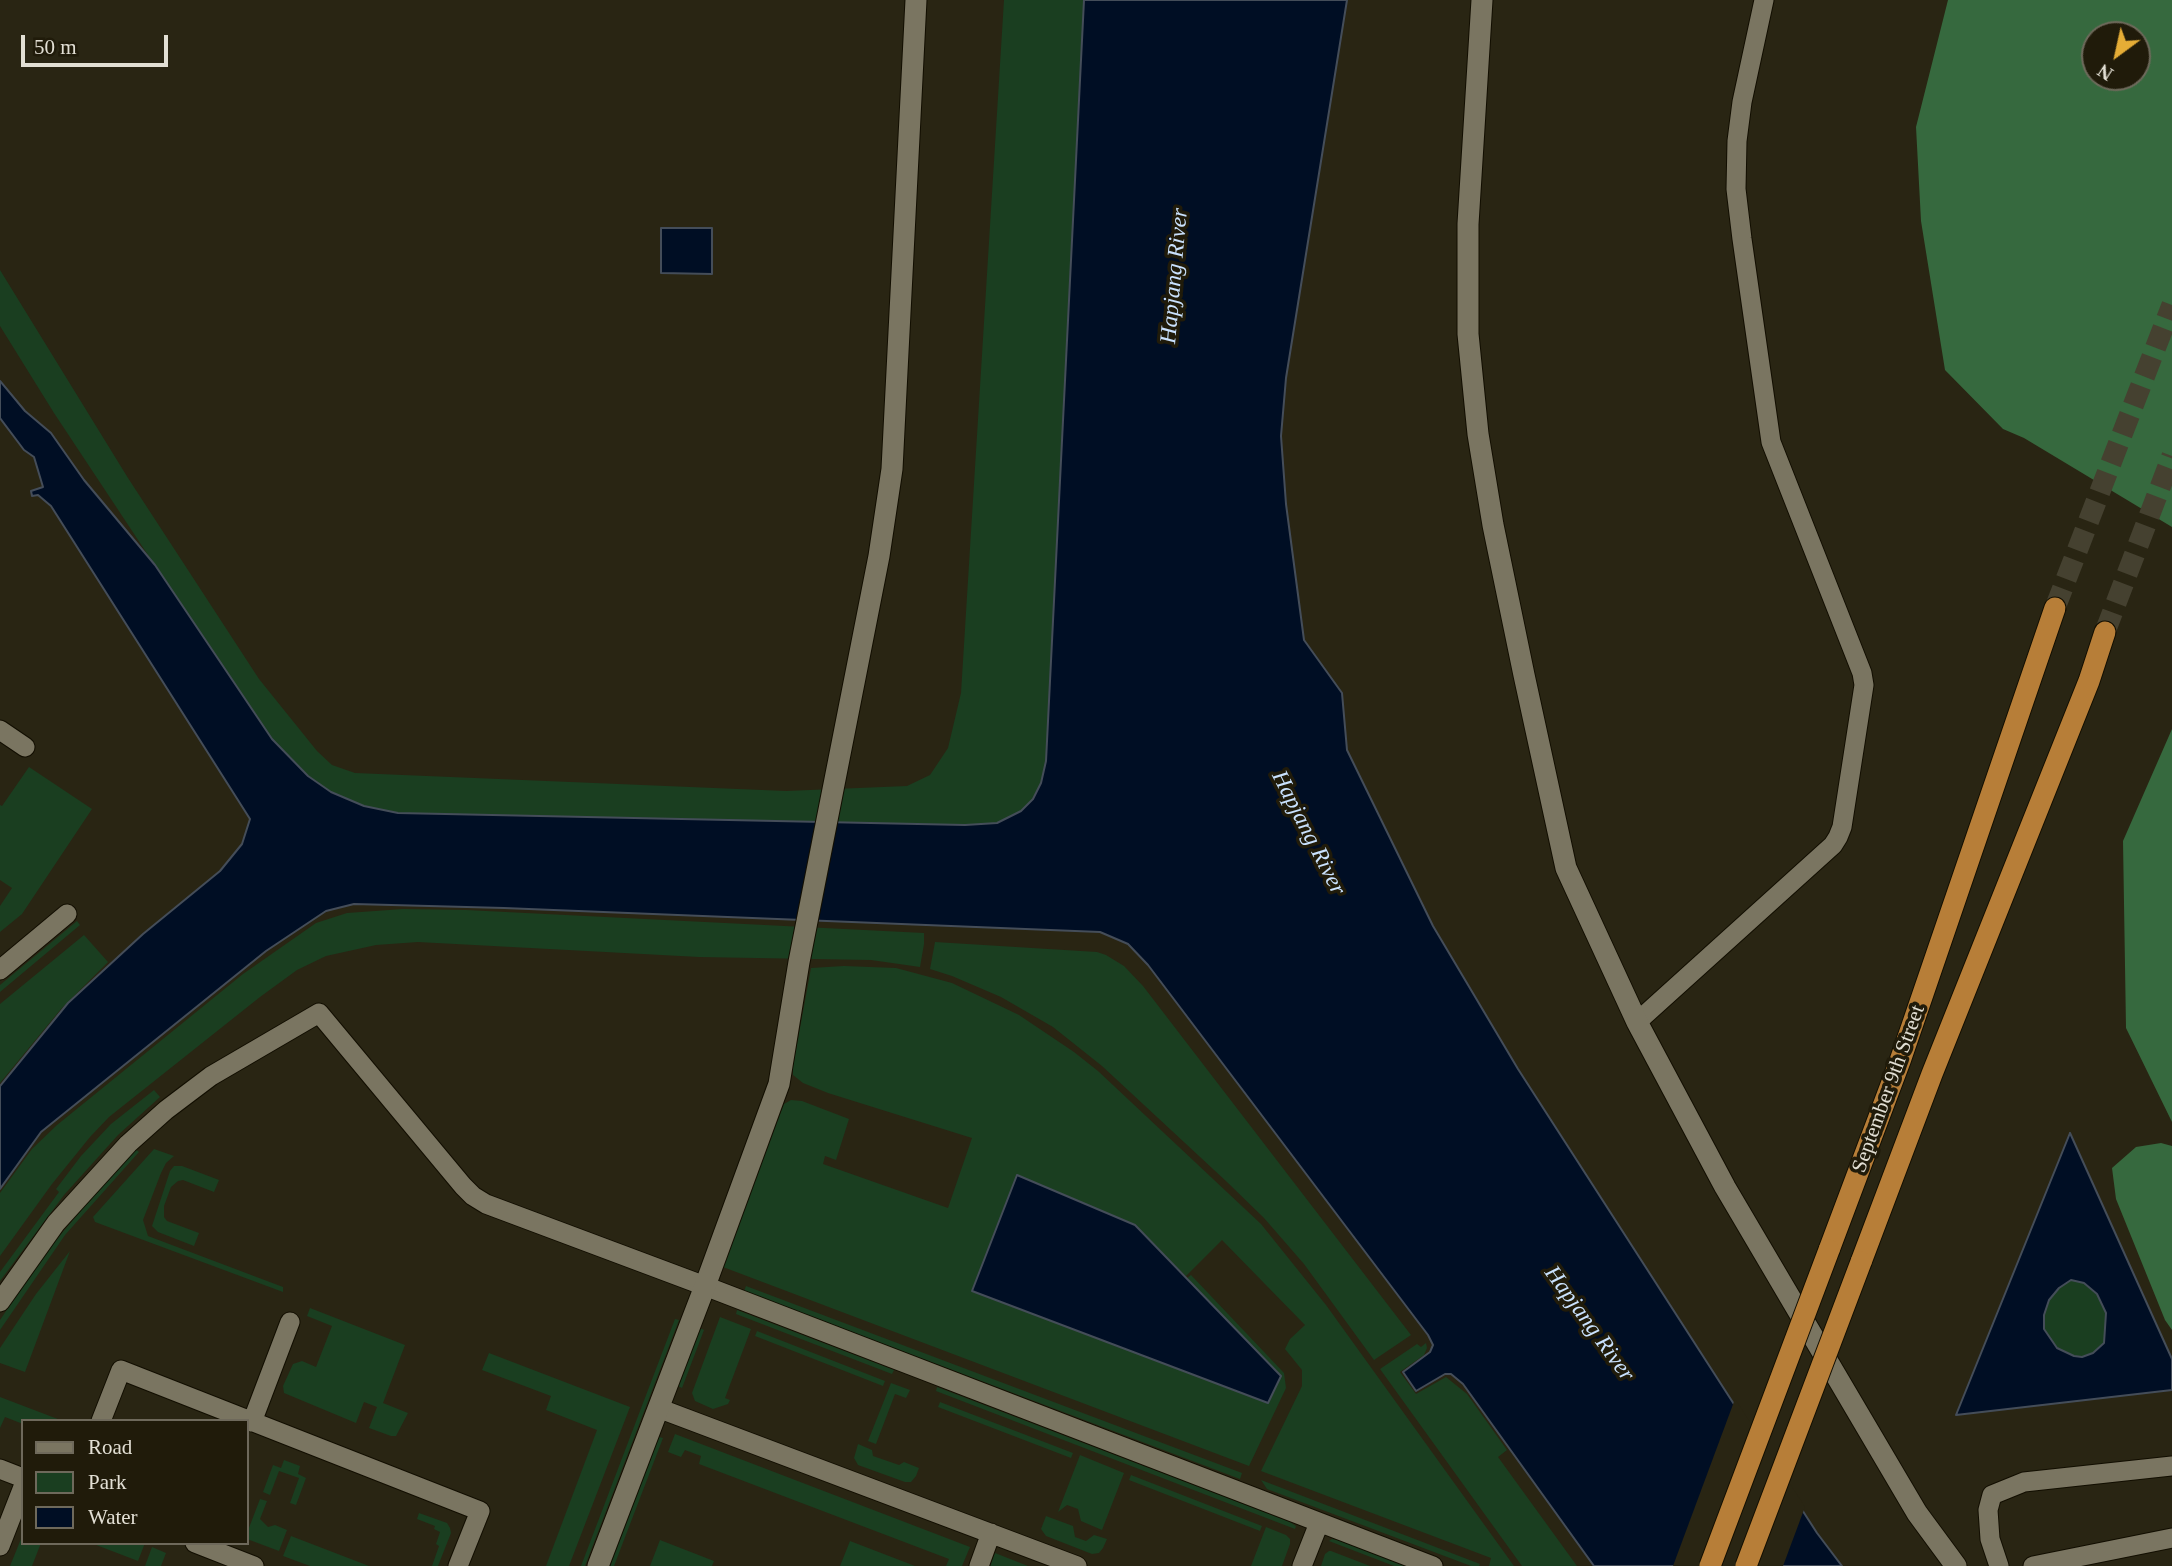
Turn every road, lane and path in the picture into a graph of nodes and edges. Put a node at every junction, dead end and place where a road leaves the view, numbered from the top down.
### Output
1 (916, 0) edge
2 (1482, 0) edge
3 (1764, 0) edge
4 (2055, 608) tunnel mouth
5 (2105, 632) tunnel mouth
6 (0, 730) edge
7 (25, 747) dead end
8 (67, 914) dead end
9 (0, 970) edge
10 (1637, 1022) junction
11 (705, 1286) junction
12 (0, 1302) edge
13 (290, 1322) dead end
14 (658, 1408) junction
15 (102, 1419) edge
16 (244, 1419) edge
17 (248, 1420) edge
18 (252, 1422) junction
19 (2172, 1466) edge
20 (0, 1469) edge
21 (21, 1477) edge
22 (21, 1492) edge
23 (1319, 1523) junction
24 (991, 1534) junction
25 (2172, 1538) edge
26 (200, 1545) edge
27 (0, 1546) edge
28 (254, 1566) edge
29 (458, 1566) edge
30 (598, 1566) edge
31 (979, 1566) edge
32 (1077, 1566) edge
33 (1302, 1566) edge
34 (1433, 1566) edge
35 (1710, 1566) edge
36 (1746, 1566) edge
37 (1956, 1566) edge
38 (1999, 1566) edge
39 (2033, 1566) edge

1 - 11 street
2 - 10 street
3 - 10 street
4 - 35 highway, September 9th Street, bridge
5 - 36 highway, September 9th Street, bridge
6 - 7 street
8 - 9 street
10 - 37 street
11 - 12 street
11 - 14 street
11 - 23 street
13 - 18 street
14 - 24 street
14 - 30 street
15 - 16 street
17 - 18 street
18 - 29 street
19 - 38 street
20 - 21 street
22 - 27 street
23 - 33 street
23 - 34 street
24 - 31 street
24 - 32 street
25 - 39 street
26 - 28 street

